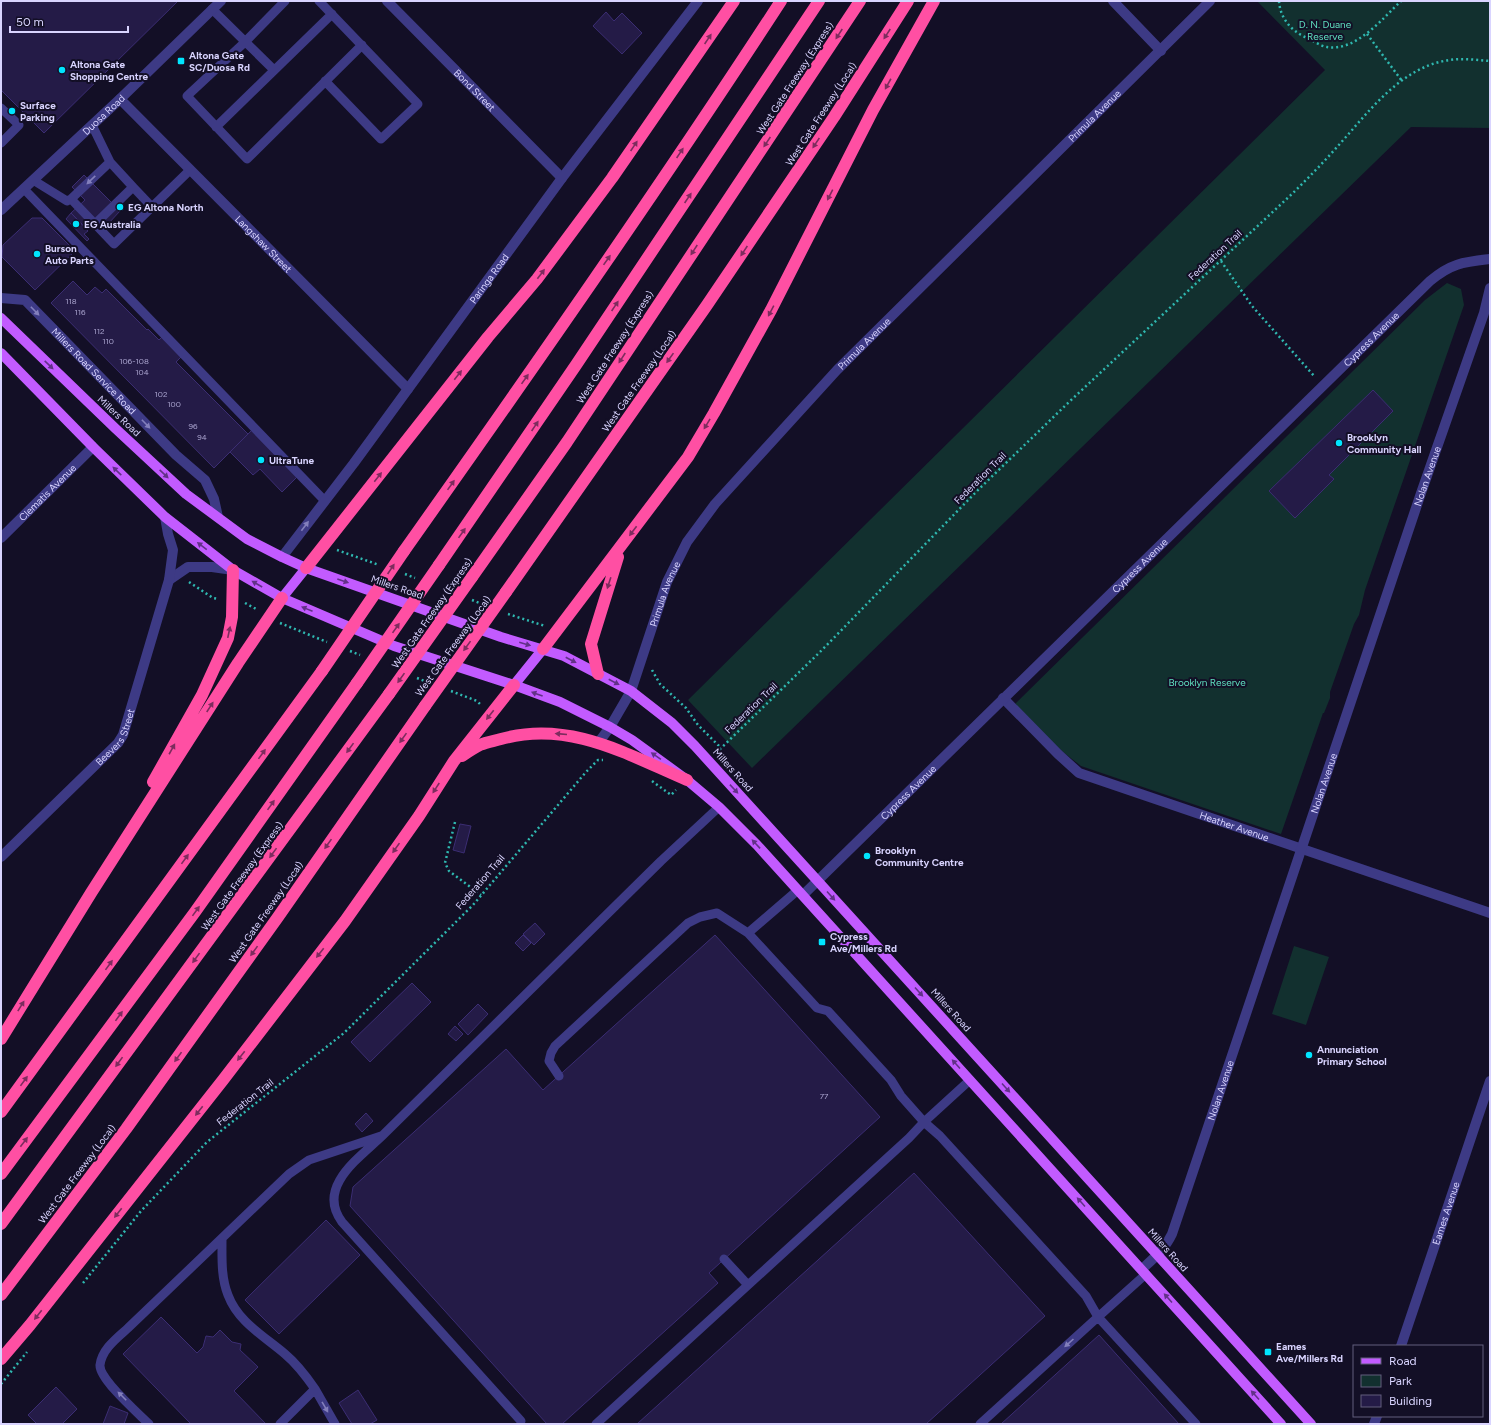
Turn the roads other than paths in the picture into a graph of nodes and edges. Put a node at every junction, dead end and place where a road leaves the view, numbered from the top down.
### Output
1 (221, 1) edge
2 (285, 1) edge
3 (319, 1) edge
4 (387, 1) edge
5 (698, 1) edge
6 (734, 1) edge
7 (781, 1) edge
8 (819, 1) edge
9 (860, 1) edge
10 (908, 1) edge
11 (934, 1) edge
12 (1113, 1) edge
13 (1210, 1) edge
14 (212, 9) junction
15 (332, 14) junction
16 (245, 42) junction
17 (362, 45) junction
18 (1161, 50) junction
19 (274, 70) junction
20 (324, 81) junction
21 (120, 99) junction
22 (1, 108) edge
23 (92, 125) junction
24 (216, 127) junction
25 (1, 143) edge
26 (110, 162) junction
27 (190, 170) junction
28 (562, 178) junction
29 (33, 180) junction
30 (133, 187) junction
31 (24, 189) junction
32 (71, 199) junction
33 (152, 207) junction
34 (1, 210) edge
35 (95, 224) junction
36 (1490, 259) edge
37 (1490, 288) edge
38 (1, 298) edge
39 (1, 318) edge
40 (1, 353) edge
41 (408, 389) junction
42 (93, 447) junction
43 (325, 500) junction
44 (165, 517) junction
45 (218, 518) junction
46 (1, 538) edge
47 (622, 546) junction
48 (282, 557) junction
49 (306, 568) junction
50 (233, 570) junction
51 (169, 580) junction
52 (282, 598) junction
53 (543, 649) junction
54 (598, 674) junction
55 (514, 685) junction
56 (630, 691) junction
57 (1003, 698) junction
58 (610, 727) junction
59 (599, 742) junction
60 (454, 761) junction
61 (687, 780) junction
62 (719, 807) junction
63 (1302, 849) junction
64 (1, 857) edge
65 (818, 881) junction
66 (91, 893) junction
67 (800, 893) junction
68 (1490, 913) edge
69 (748, 933) junction
70 (1, 1039) edge
71 (559, 1076) dead end
72 (970, 1080) junction
73 (1490, 1081) edge
74 (1, 1112) edge
75 (924, 1122) junction
76 (382, 1136) junction
77 (1, 1174) edge
78 (1, 1224) edge
79 (222, 1240) junction
80 (1157, 1255) junction
81 (724, 1259) dead end
82 (1144, 1272) junction
83 (748, 1285) junction
84 (1, 1295) edge
85 (1098, 1317) junction
86 (1401, 1345) edge
87 (1, 1359) edge
88 (314, 1389) junction
89 (522, 1421) dead end
90 (149, 1424) edge
91 (280, 1424) edge
92 (335, 1424) edge
93 (596, 1424) edge
94 (980, 1424) edge
95 (1196, 1424) edge
96 (1281, 1424) edge
97 (1311, 1424) edge

1 - 14 street, Duosa Road
2 - 16 lane
3 - 15 lane
4 - 28 street, Bond Street
5 - 28 street, Paringa Road
49 -> 6 highway
74 -> 7 highway, bridge
77 -> 8 highway, West Gate Freeway (Express), bridge
9 -> 78 highway, West Gate Freeway (Express), bridge
10 -> 84 highway, West Gate Freeway (Local), bridge
11 -> 47 highway
12 - 18 street
13 - 18 street, Primula Avenue
14 - 16 lane
14 - 21 street, Duosa Road
15 - 17 lane
15 - 19 lane
16 - 19 lane
16 - 24 lane
17 - 20 lane
17 - 20 lane
18 - 56 street, Primula Avenue
19 - 24 lane
20 - 24 lane
21 - 23 street, Duosa Road
21 - 27 street, Langshaw Street
22 - 25 lane
23 - 26 lane
23 - 29 street, Duosa Road
26 - 30 lane
26 -> 32 lane
27 - 33 lane
27 - 41 street, Langshaw Street
28 - 41 street, Paringa Road
29 - 31 street, Duosa Road
29 - 32 lane
30 - 33 lane
30 - 35 lane
31 - 34 street, Duosa Road
31 - 43 lane
32 - 35 lane
33 - 35 lane
36 - 57 street, Cypress Avenue
37 - 63 street, Nolan Avenue
38 -> 45 street, Millers Road Service Road
39 -> 45 main road, Millers Road
40 - 42 main road
41 - 43 street, Paringa Road
44 -> 42 main road
42 - 46 street, Clematis Avenue
48 -> 43 street, Paringa Road
50 -> 44 main road
44 - 51 street, Beevers Street
45 - 48 main road, Millers Road
47 - 53 highway
47 -> 54 highway
48 - 49 main road, Millers Road
49 - 52 main road
49 -> 53 main road, Millers Road
50 - 51 street
52 -> 50 main road
66 -> 50 highway
51 - 64 street, Beevers Street
55 -> 52 main road
66 -> 52 highway
53 -> 54 main road, Millers Road
53 - 55 main road
54 -> 56 main road, Millers Road
58 -> 55 main road
55 -> 60 highway
56 - 58 street, Primula Avenue
56 -> 65 main road, Millers Road
57 - 63 street, Heather Avenue
57 - 65 street, Cypress Avenue
58 - 59 street, Primula Avenue
61 -> 58 main road
59 -> 60 highway
59 - 61 highway
60 -> 87 highway
61 - 62 main road
67 -> 62 main road
62 - 76 lane
63 - 68 street, Heather Avenue
63 - 80 street, Nolan Avenue
65 - 67 street, Cypress Avenue
65 -> 80 main road, Millers Road
70 -> 66 highway
67 - 69 lane
72 -> 67 main road
69 - 71 lane
69 - 75 lane
72 - 75 lane
82 -> 72 main road
73 - 86 street, Eames Avenue
75 - 83 lane
75 - 85 lane
76 - 79 lane
76 - 89 lane
79 - 88 lane
90 -> 79 lane
80 - 82 street, Nolan Avenue
80 - 97 main road, Millers Road
81 - 83 lane
82 - 85 lane
96 -> 82 main road
83 - 93 lane
85 -> 94 lane
85 - 95 lane
88 - 91 lane
88 -> 92 lane

